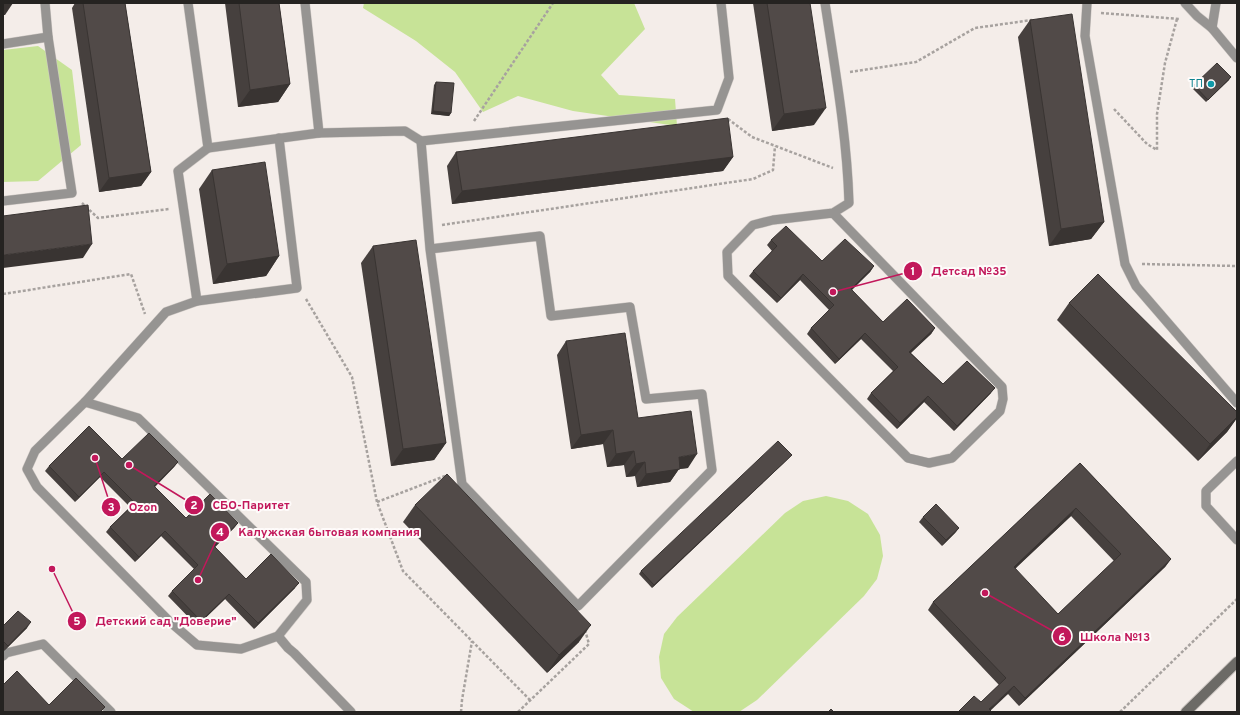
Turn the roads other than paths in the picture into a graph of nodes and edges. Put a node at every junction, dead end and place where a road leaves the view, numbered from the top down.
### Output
1 (45, 3) edge
2 (188, 3) edge
3 (305, 3) edge
4 (721, 3) edge
5 (825, 3) edge
6 (1185, 3) edge
7 (1216, 3) edge
8 (1086, 8) edge
9 (1212, 28) junction
10 (48, 37) junction
11 (3, 44) edge
12 (1237, 58) edge
13 (319, 133) junction
14 (279, 138) junction
15 (421, 141) junction
16 (208, 148) junction
17 (3, 201) edge
18 (833, 213) junction
19 (430, 250) junction
20 (197, 301) junction
21 (85, 402) junction
22 (1237, 403) edge
23 (1237, 461) edge
24 (1237, 540) edge
25 (278, 636) junction
26 (3, 656) edge
27 (1237, 662) edge
28 (111, 712) edge
29 (351, 712) edge
30 (1186, 712) edge

1 - 10 lane
2 - 16 lane
3 - 13 lane
4 - 15 lane
5 - 18 lane
6 - 9 lane
7 - 9 lane
8 - 22 lane
9 - 12 lane
10 - 11 lane
10 - 17 lane
13 - 14 lane
13 - 15 lane
14 - 16 lane
14 - 20 lane
15 - 19 lane
16 - 20 lane
18 - 18 lane
19 - 19 lane
20 - 21 lane
21 - 25 lane
21 - 25 lane
23 - 24 lane
25 - 29 lane
26 - 28 lane
27 - 30 main road

